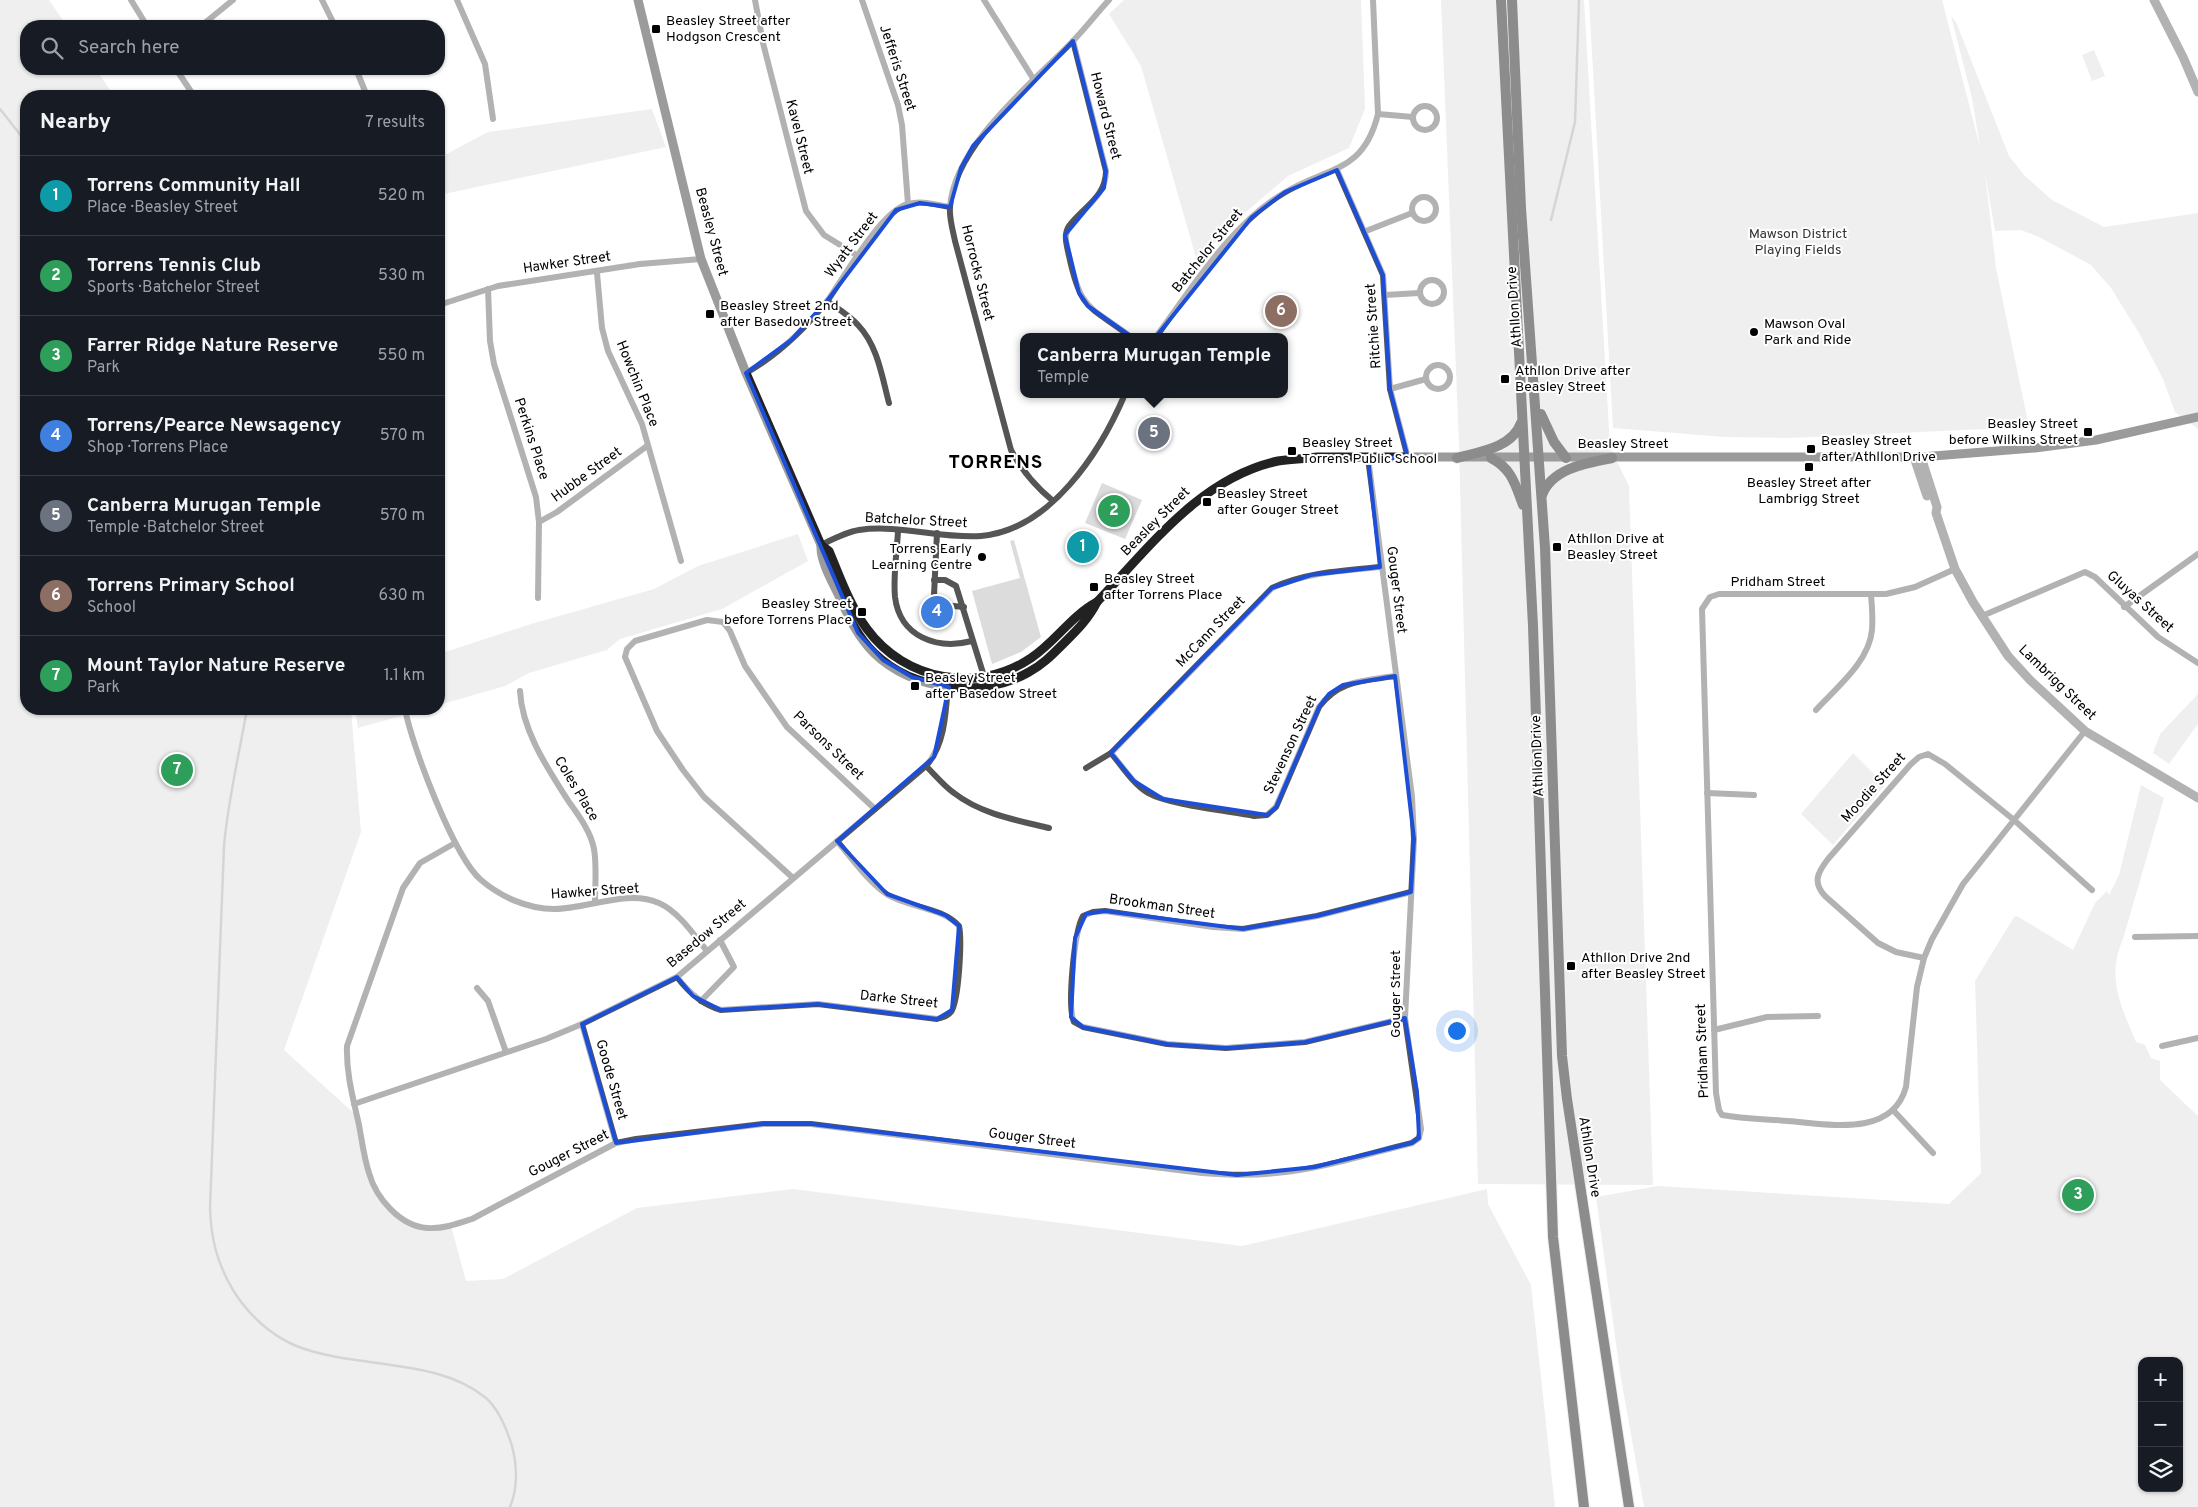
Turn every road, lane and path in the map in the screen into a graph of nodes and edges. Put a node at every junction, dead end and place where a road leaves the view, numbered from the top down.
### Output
1 (131, 0) edge
2 (232, 0) edge
3 (322, 0) edge
4 (456, 0) edge
5 (638, 0) edge
6 (755, 0) edge
7 (862, 0) edge
8 (984, 0) edge
9 (1373, 0) edge
10 (1501, 0) edge
11 (1512, 0) edge
12 (2154, 0) edge
13 (1108, 1) edge
14 (143, 20) edge
15 (208, 20) edge
16 (331, 20) edge
17 (1073, 41) junction
18 (180, 75) edge
19 (359, 75) edge
20 (1034, 80) junction
21 (190, 90) edge
22 (365, 90) edge
23 (2198, 92) edge
24 (1378, 114) junction
25 (1413, 117) dead end
26 (493, 119) dead end
27 (1337, 170) junction
28 (908, 204) junction
29 (950, 207) junction
30 (1412, 213) dead end
31 (1366, 231) junction
32 (858, 256) junction
33 (701, 259) junction
34 (597, 273) junction
35 (488, 289) junction
36 (1419, 293) junction
37 (1385, 295) junction
38 (827, 301) junction
39 (445, 303) edge
40 (1125, 333) edge
41 (1159, 333) edge
42 (746, 373) junction
43 (1426, 379) dead end
44 (1390, 389) junction
45 (1536, 393) junction
46 (1123, 398) edge
47 (889, 403) dead end
48 (2198, 417) edge
49 (1521, 421) junction
50 (648, 446) junction
51 (1918, 456) junction
52 (1368, 458) junction
53 (1408, 458) junction
54 (1457, 458) junction
55 (1490, 458) junction
56 (1566, 458) junction
57 (1612, 458) junction
58 (1524, 459) junction
59 (1539, 459) junction
60 (1542, 497) junction
61 (1052, 500) junction
62 (1527, 516) junction
63 (539, 522) junction
64 (898, 531) junction
65 (937, 533) junction
66 (821, 545) junction
67 (2198, 554) edge
68 (681, 561) dead end
69 (1380, 567) junction
70 (1955, 569) junction
71 (934, 580) junction
72 (1871, 595) junction
73 (538, 598) dead end
74 (2124, 606) junction
75 (964, 607) junction
76 (1982, 616) junction
77 (972, 641) junction
78 (2198, 663) edge
79 (1395, 676) junction
80 (985, 681) junction
81 (949, 683) junction
82 (520, 691) dead end
83 (1816, 710) dead end
84 (407, 715) edge
85 (2085, 731) junction
86 (1111, 753) junction
87 (926, 766) junction
88 (1086, 768) dead end
89 (1707, 794) junction
90 (1754, 795) dead end
91 (2198, 798) edge
92 (875, 809) junction
93 (2014, 820) junction
94 (1049, 828) dead end
95 (837, 841) junction
96 (455, 843) junction
97 (793, 878) junction
98 (2092, 890) dead end
99 (1411, 892) junction
100 (595, 903) junction
101 (2198, 936) edge
102 (2135, 937) dead end
103 (720, 940) junction
104 (708, 951) junction
105 (1924, 958) junction
106 (677, 977) junction
107 (478, 988) dead end
108 (701, 1001) junction
109 (1818, 1016) dead end
110 (1405, 1018) junction
111 (582, 1024) junction
112 (1714, 1030) junction
113 (2198, 1038) edge
114 (2162, 1046) dead end
115 (506, 1052) junction
116 (354, 1104) junction
117 (1893, 1110) junction
118 (616, 1143) junction
119 (1933, 1153) dead end
120 (1584, 1507) edge
121 (1629, 1507) edge

1 - 14 street
2 - 15 street
3 - 16 street
4 - 26 street
5 - 33 main road, Beasley Street
6 - 32 street, Kavel Street
7 - 28 street, Jefferis Street
8 - 20 street
9 - 24 street, Batchelor Street
10 - 49 main road, Athllon Drive
11 - 45 main road, Athllon Drive
12 - 23 street
13 - 17 street, Horrocks Street
17 - 20 street, Horrocks Street
17 - 40 street, Howard Street
18 - 21 street
19 - 22 street
20 - 29 street, Horrocks Street
24 - 25 street
24 - 27 street, Batchelor Street
27 - 31 street, Ritchie Street
27 - 41 street, Batchelor Street
28 - 29 street
28 - 32 street, Wyatt Street
29 - 61 street, Horrocks Street
30 - 31 street
31 - 37 street, Ritchie Street
32 - 38 street, Wyatt Street
33 - 34 street, Hawker Street
33 - 42 main road, Beasley Street
34 - 35 street, Hawker Street
34 - 50 street, Howchin Place
35 - 39 street, Hawker Street
35 - 63 street, Perkins Place
36 - 36 street
36 - 37 street
37 - 44 street, Ritchie Street
38 - 42 street, Wyatt Street
38 - 47 street
42 - 66 main road, Beasley Street
43 - 44 street
44 - 53 street, Ritchie Street
45 - 56 main road
45 - 59 main road, Athllon Drive
46 - 61 street, Batchelor Street
48 - 51 main road, Beasley Street
49 - 54 main road
49 - 58 main road, Athllon Drive
50 - 63 street, Hubbe Street
50 - 68 street, Howchin Place
51 - 57 main road, Beasley Street
51 - 70 street, Lambrigg Street
52 - 53 main road, Beasley Street
52 - 69 street, Gouger Street
52 - 80 main road, Beasley Street
53 - 54 main road, Beasley Street
54 - 55 main road, Beasley Street
55 - 58 main road, Beasley Street
55 - 62 main road
56 - 57 main road, Beasley Street
56 - 59 main road, Beasley Street
57 - 60 main road
58 - 59 main road, Beasley Street
58 - 62 main road, Athllon Drive
59 - 60 main road, Athllon Drive
60 - 121 main road, Athllon Drive
61 - 65 street, Batchelor Street
62 - 120 main road, Athllon Drive
63 - 73 street, Perkins Place
64 - 65 street, Batchelor Street
64 - 66 street, Batchelor Street
64 - 77 street
65 - 71 street
66 - 81 main road, Beasley Street
67 - 74 street
69 - 79 street, Gouger Street
69 - 86 street, McCann Street
70 - 72 street, Pridham Street
70 - 76 street, Lambrigg Street
71 - 75 street
71 - 75 street
72 - 83 street
72 - 89 street, Pridham Street
74 - 76 street, Gluyas Street
74 - 78 street, Gluyas Street
75 - 77 street
76 - 85 street, Lambrigg Street
77 - 80 street
79 - 86 street, Stevenson Street
79 - 99 street, Gouger Street
80 - 81 main road, Beasley Street
81 - 87 street, Basedow Street
82 - 100 street, Coles Place
84 - 96 street, Hawker Street
85 - 91 street, Lambrigg Street
85 - 93 street
86 - 88 street, McCann Street
87 - 92 street, Basedow Street
87 - 94 street
89 - 90 street
89 - 112 street, Pridham Street
92 - 95 street, Basedow Street
92 - 97 street, Parsons Street
93 - 98 street, Moodie Street
93 - 105 street
93 - 105 street, Moodie Street
95 - 97 street, Basedow Street
95 - 108 street, Darke Street
96 - 100 street, Hawker Street
96 - 116 street, Gouger Street
97 - 103 street, Basedow Street
99 - 110 street, Gouger Street
99 - 110 street, Brookman Street
100 - 104 street, Hawker Street
101 - 102 street
103 - 104 street, Basedow Street
103 - 108 street
104 - 106 street, Basedow Street
105 - 117 street
106 - 108 street, Darke Street
106 - 111 street, Basedow Street
107 - 115 street
109 - 112 street
110 - 118 street, Gouger Street
111 - 115 street, Basedow Street
111 - 118 street, Goode Street
112 - 117 street, Pridham Street
113 - 114 street
115 - 116 street, Basedow Street
116 - 118 street, Gouger Street
117 - 119 street

